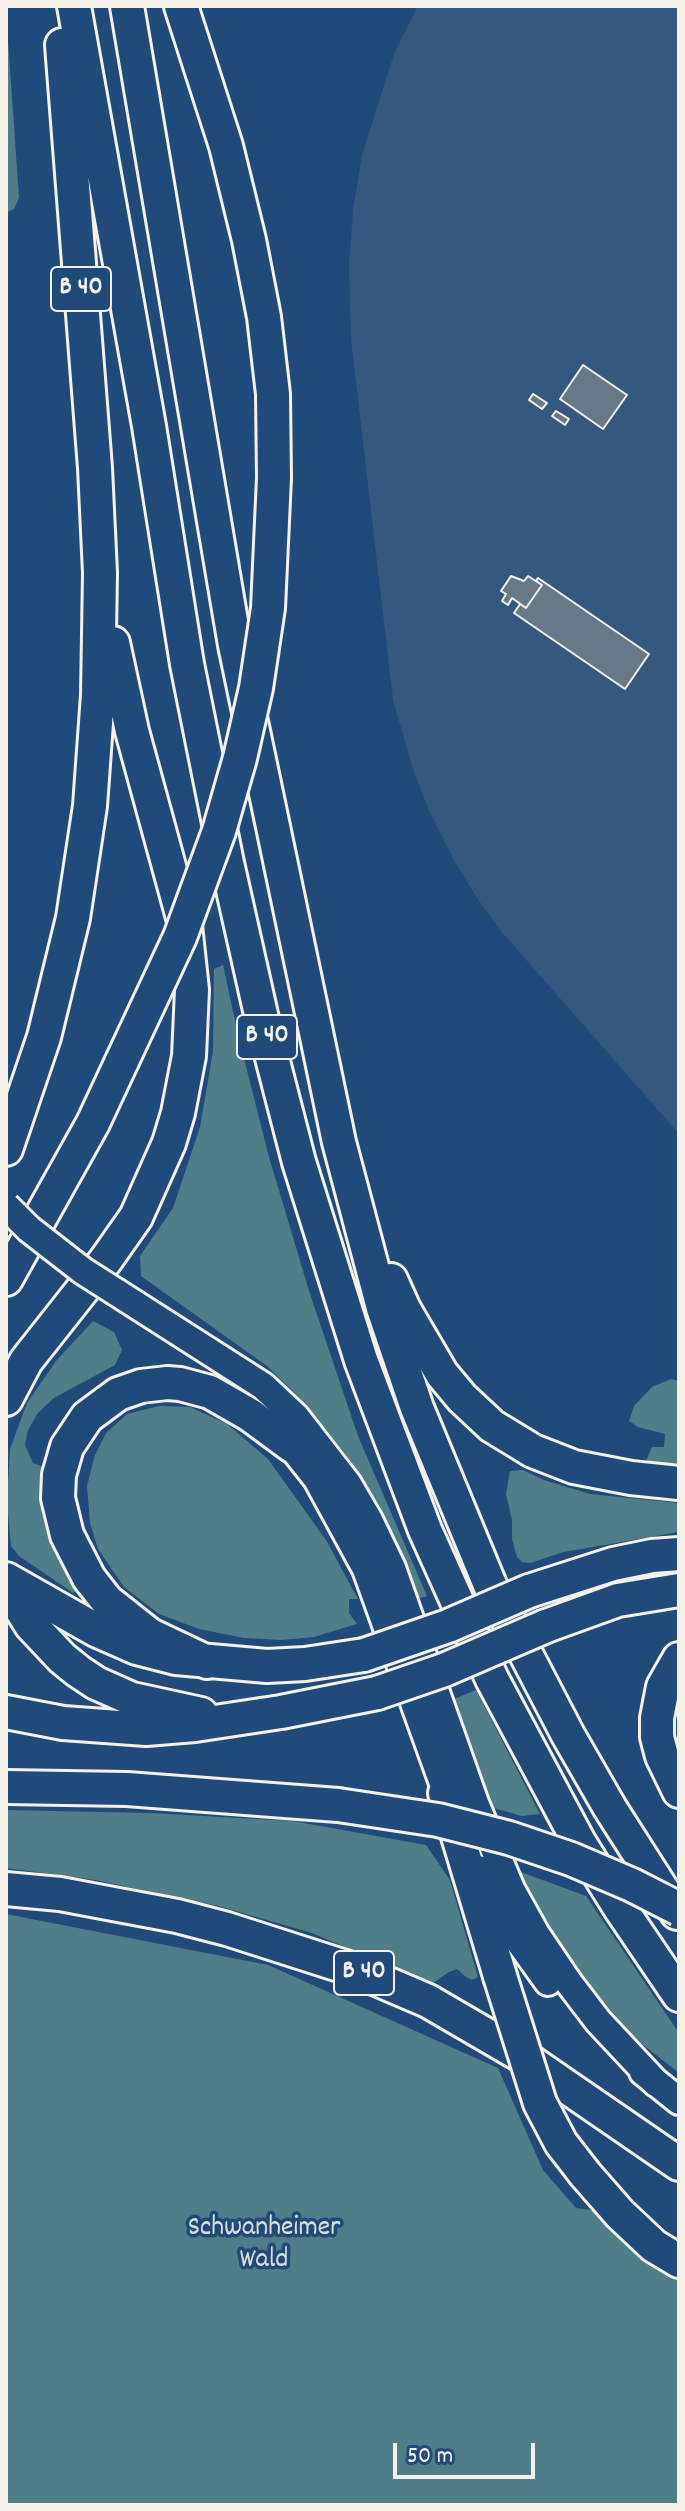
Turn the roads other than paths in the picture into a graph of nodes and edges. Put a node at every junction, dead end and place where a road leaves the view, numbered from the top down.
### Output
1 (60, 6) edge
2 (74, 6) edge
3 (127, 6) edge
4 (181, 6) edge
5 (100, 573) junction
6 (339, 1142) junction
7 (6, 1149) edge
8 (6, 1206) edge
9 (6, 1279) edge
10 (162, 1323) junction
11 (6, 1399) edge
12 (292, 1446) junction
13 (679, 1483) edge
14 (679, 1554) edge
15 (6, 1582) edge
16 (679, 1590) edge
17 (679, 1659) edge
18 (207, 1662) junction
19 (6, 1712) edge
20 (236, 1718) junction
21 (6, 1787) edge
22 (679, 1791) edge
23 (445, 1793) junction
24 (6, 1889) edge
25 (679, 1909) edge
26 (679, 1916) edge
27 (679, 1995) edge
28 (656, 2083) junction
29 (679, 2101) edge
30 (679, 2164) edge
31 (679, 2261) edge

1 - 5 highway, B 40
2 - 27 highway, B 40
3 - 6 highway, B 40
4 - 9 highway, bridge
5 - 7 highway, B 40
5 - 11 highway
6 - 13 highway
6 - 26 highway, B 40
8 - 10 street, bridge
10 - 12 street
10 - 28 street
12 - 18 highway
12 - 23 street
14 - 18 highway, bridge
15 - 18 highway
15 - 20 highway
16 - 20 highway, bridge
17 - 22 highway
19 - 20 highway
21 - 25 highway, bridge
23 - 28 street
23 - 31 highway, bridge
24 - 30 highway, B 40
28 - 29 street

